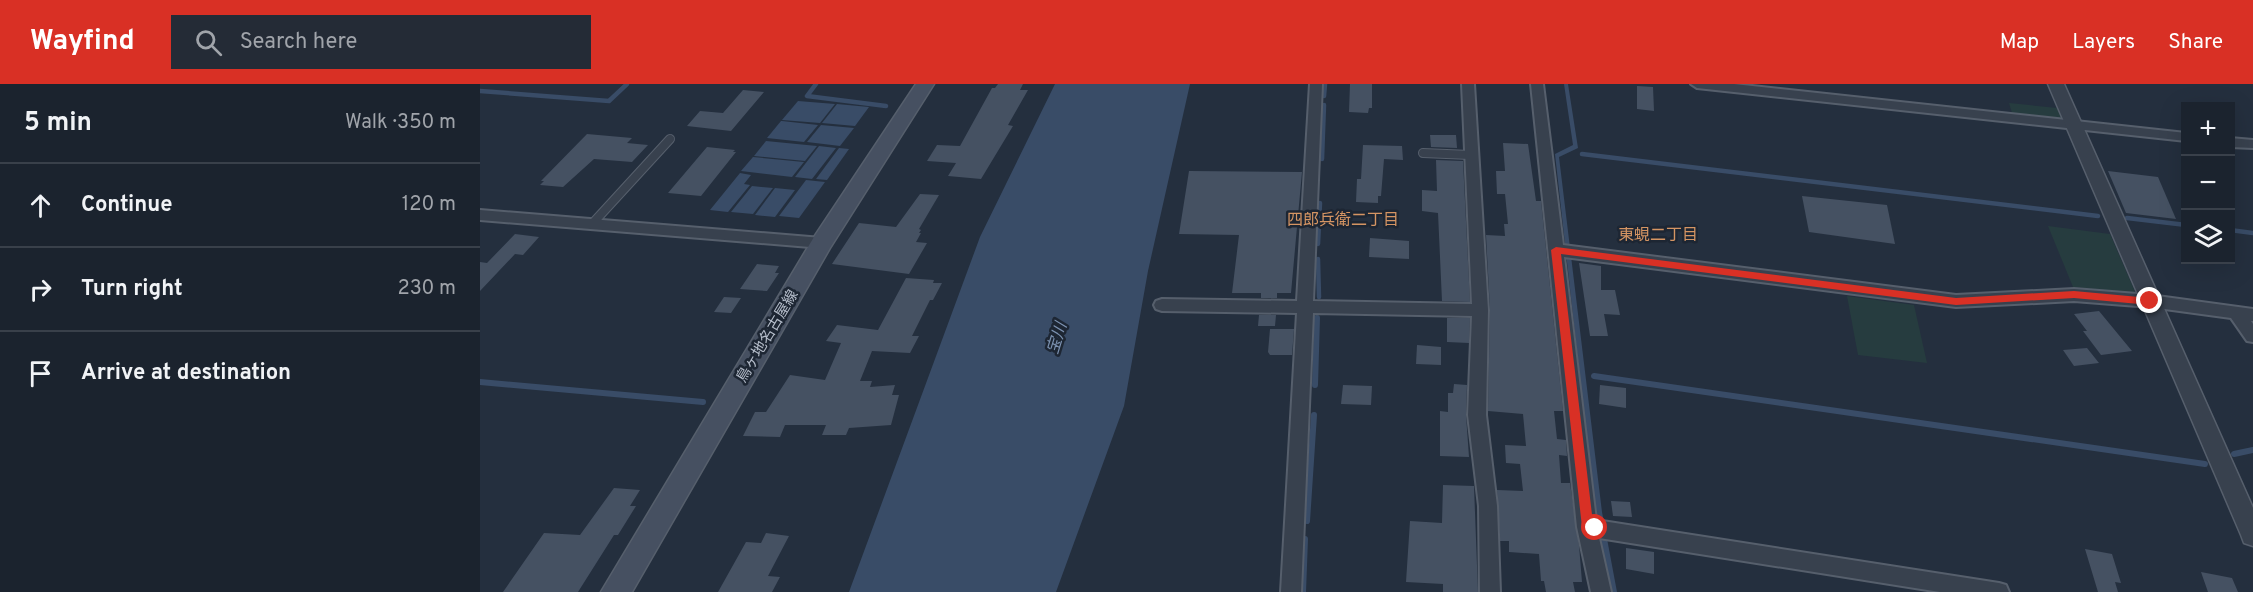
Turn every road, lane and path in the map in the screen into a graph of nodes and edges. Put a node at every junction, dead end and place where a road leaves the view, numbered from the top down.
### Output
1 (925, 84) edge
2 (1316, 84) edge
3 (1468, 84) edge
4 (1537, 84) edge
5 (1697, 84) edge
6 (2056, 84) edge
7 (2073, 124) junction
8 (2181, 136) edge
9 (670, 139) dead end
10 (2235, 142) edge
11 (2253, 144) edge
12 (1423, 153) dead end
13 (1470, 155) junction
14 (480, 215) edge
15 (592, 224) junction
16 (822, 243) junction
17 (1564, 251) junction
18 (2150, 301) junction
19 (1162, 305) dead end
20 (1306, 307) junction
21 (1480, 310) junction
22 (2236, 313) junction
23 (2253, 315) edge
24 (2253, 336) edge
25 (1597, 528) junction
26 (2253, 535) edge
27 (616, 592) edge
28 (1291, 592) edge
29 (1490, 592) edge
30 (1601, 592) edge
31 (2000, 592) edge

1 - 16 main road, 鳥ヶ地名古屋線
2 - 20 street
3 - 13 street
4 - 17 street
5 - 7 street
6 - 7 street
7 - 8 street
7 - 18 street
9 - 15 lane
10 - 11 street
12 - 13 lane
13 - 21 street
14 - 15 street
15 - 16 street
16 - 27 main road, 鳥ヶ地名古屋線
17 - 18 street
17 - 25 street
18 - 22 street
18 - 26 street
19 - 20 street
20 - 21 street
20 - 28 street
21 - 29 street
22 - 23 street
22 - 24 street
25 - 30 street
25 - 31 street

